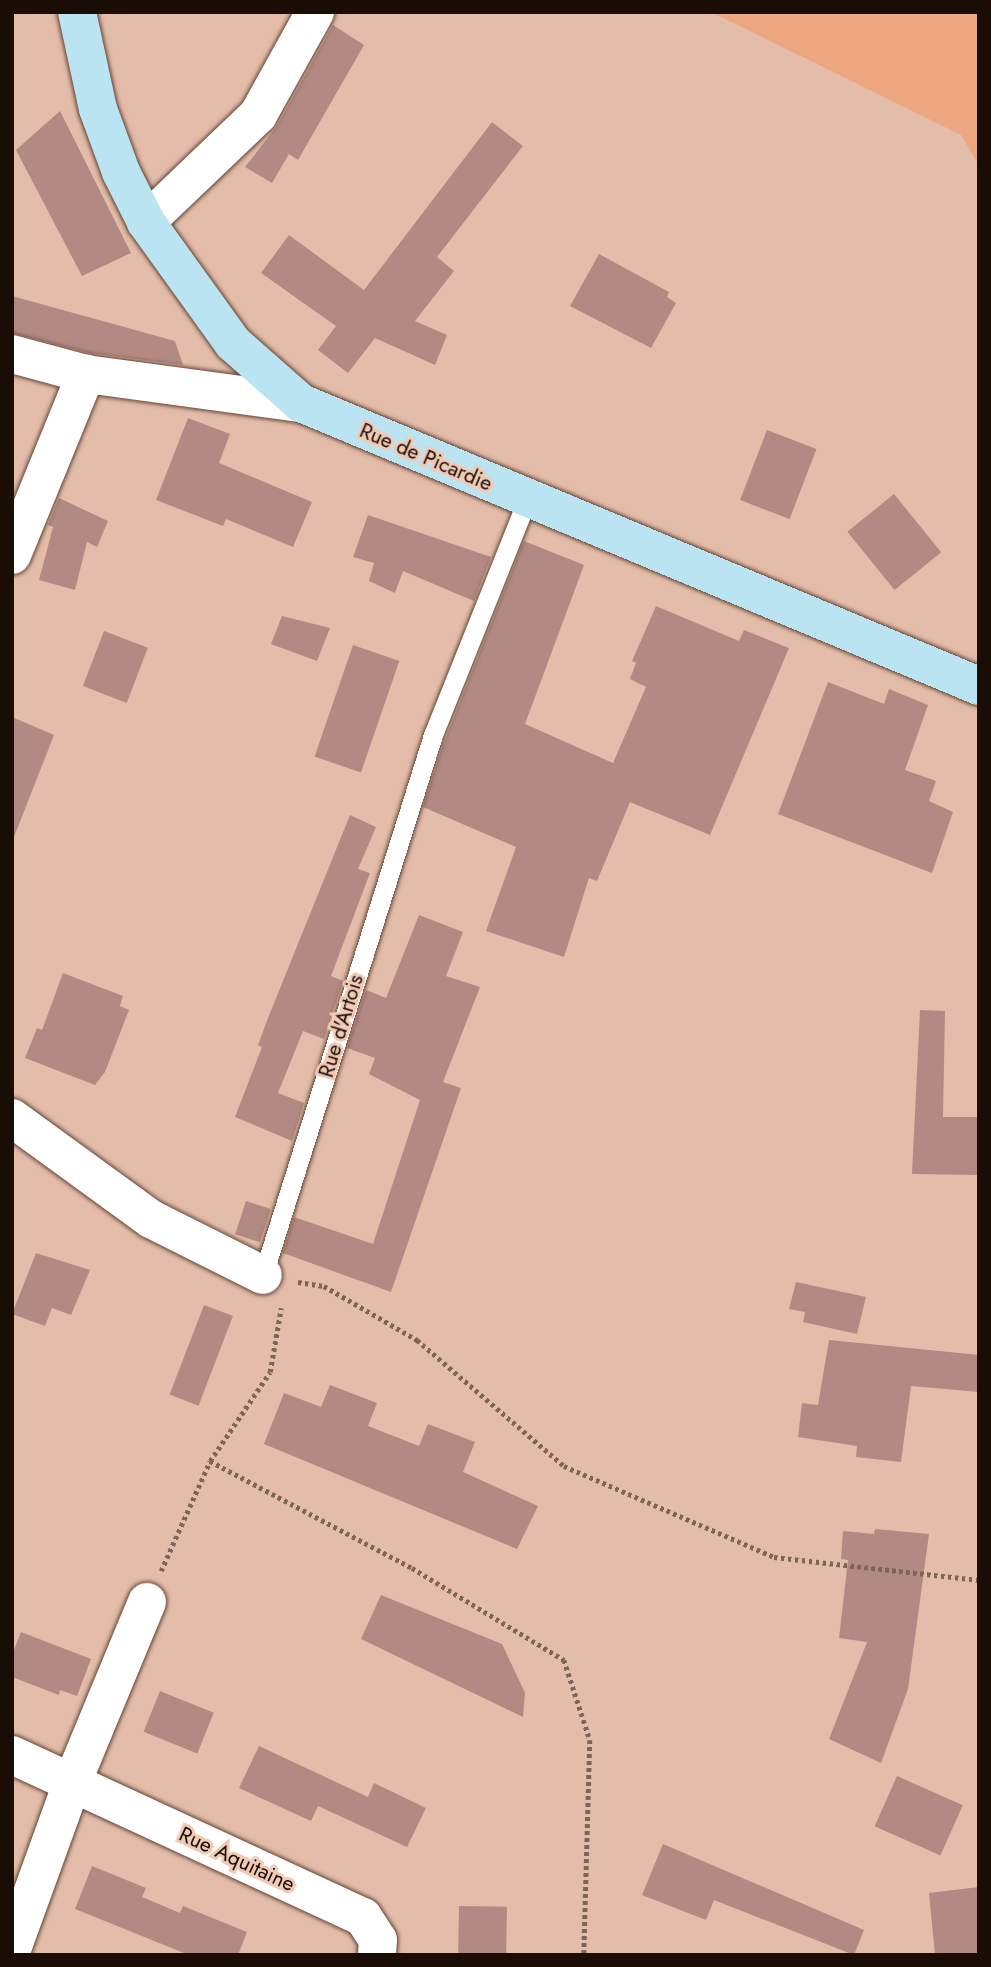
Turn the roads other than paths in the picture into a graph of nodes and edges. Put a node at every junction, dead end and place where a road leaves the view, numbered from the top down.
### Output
1 (77, 12) edge
2 (315, 12) edge
3 (146, 222) junction
4 (12, 354) edge
5 (86, 374) junction
6 (301, 403) junction
7 (527, 500) junction
8 (12, 555) edge
9 (979, 687) edge
10 (12, 1118) edge
11 (274, 1277) joint
12 (147, 1602) road end
13 (12, 1755) edge
14 (72, 1783) junction
15 (12, 1949) edge
16 (377, 1955) edge

1 - 3 street, Rue de Picardie
2 - 3 street
3 - 6 street, Rue de Picardie
4 - 5 street
5 - 6 street
5 - 8 street
6 - 7 street, Rue de Picardie
7 - 9 street, Rue de Picardie
7 - 11 lane, Rue d'Artois
10 - 11 street
12 - 14 street
13 - 14 street, Rue Aquitaine
14 - 15 street
14 - 16 street, Rue Aquitaine

